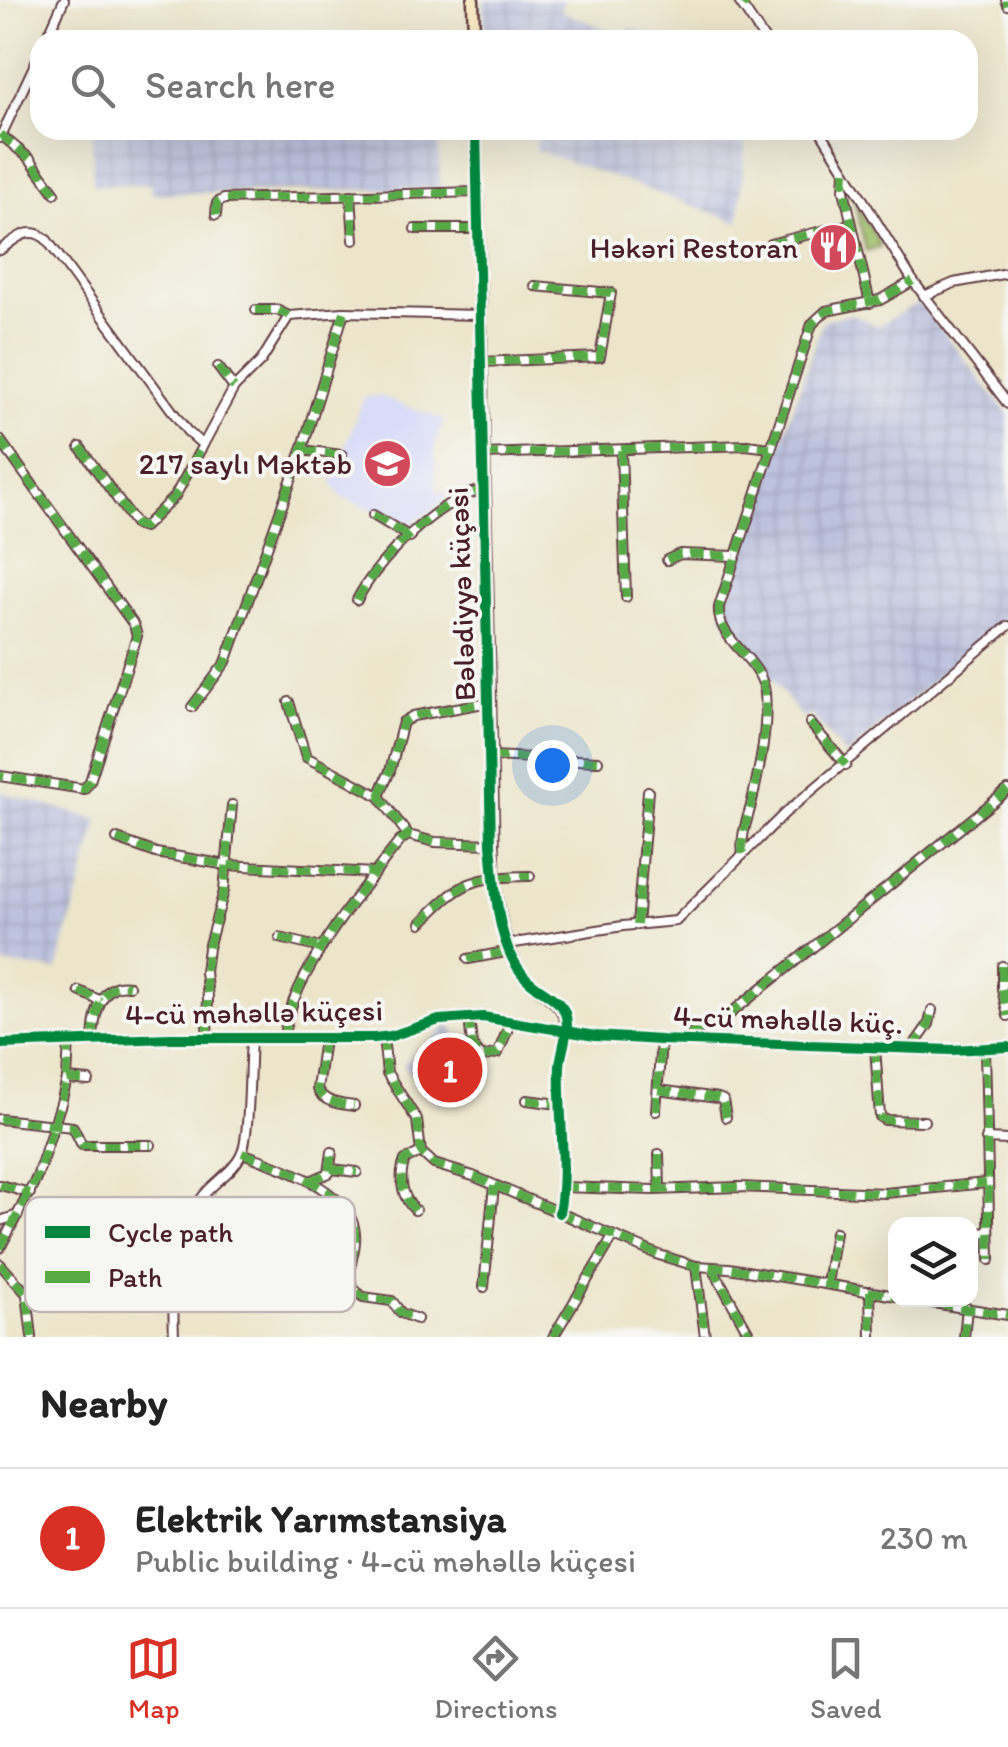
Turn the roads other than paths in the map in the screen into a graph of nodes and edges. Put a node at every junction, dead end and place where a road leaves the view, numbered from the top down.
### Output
1 (64, 0) edge
2 (474, 0) edge
3 (743, 2) edge
4 (50, 30) edge
5 (474, 30) edge
6 (759, 30) edge
7 (30, 74) edge
8 (1, 136) edge
9 (476, 140) edge
10 (826, 140) edge
11 (845, 171) junction
12 (477, 192) junction
13 (56, 193) dead end
14 (351, 195) junction
15 (216, 215) dead end
16 (850, 224) junction
17 (478, 228) junction
18 (415, 229) dead end
19 (354, 240) dead end
20 (770, 244) dead end
21 (0, 250) edge
22 (1008, 273) edge
23 (913, 281) junction
24 (535, 286) dead end
25 (924, 296) junction
26 (870, 303) junction
27 (256, 310) dead end
28 (344, 312) junction
29 (480, 315) junction
30 (289, 316) junction
31 (481, 362) junction
32 (218, 367) dead end
33 (234, 388) junction
34 (1008, 404) edge
35 (0, 440) edge
36 (203, 445) junction
37 (80, 447) dead end
38 (770, 448) junction
39 (302, 450) junction
40 (621, 450) junction
41 (483, 454) junction
42 (342, 455) dead end
43 (483, 490) junction
44 (373, 515) dead end
45 (410, 537) junction
46 (735, 556) junction
47 (666, 560) dead end
48 (626, 597) dead end
49 (358, 600) dead end
50 (1008, 626) edge
51 (289, 702) dead end
52 (489, 702) junction
53 (192, 708) dead end
54 (810, 723) dead end
55 (491, 756) junction
56 (598, 761) dead end
57 (846, 765) junction
58 (0, 776) edge
59 (1008, 790) edge
60 (648, 792) dead end
61 (379, 796) junction
62 (232, 805) dead end
63 (408, 835) junction
64 (116, 839) dead end
65 (492, 844) junction
66 (743, 854) junction
67 (227, 865) junction
68 (374, 873) junction
69 (530, 876) dead end
70 (494, 877) junction
71 (421, 923) dead end
72 (638, 925) junction
73 (280, 938) dead end
74 (321, 948) junction
75 (509, 948) junction
76 (468, 959) dead end
77 (1002, 966) dead end
78 (130, 986) dead end
79 (78, 991) dead end
80 (101, 1001) junction
81 (932, 1010) dead end
82 (1008, 1016) edge
83 (469, 1017) junction
84 (511, 1020) junction
85 (566, 1031) junction
86 (384, 1037) junction
87 (251, 1038) junction
88 (284, 1038) junction
89 (207, 1039) junction
90 (324, 1039) junction
91 (93, 1040) junction
92 (660, 1040) junction
93 (68, 1041) junction
94 (688, 1041) junction
95 (0, 1044) edge
96 (875, 1047) junction
97 (1008, 1047) edge
98 (912, 1048) junction
99 (985, 1049) junction
100 (67, 1079) junction
101 (89, 1080) dead end
102 (658, 1090) junction
103 (528, 1100) dead end
104 (559, 1104) junction
105 (354, 1106) dead end
106 (656, 1111) dead end
107 (726, 1117) dead end
108 (0, 1119) edge
109 (924, 1121) dead end
110 (53, 1124) junction
111 (986, 1139) junction
112 (1008, 1140) edge
113 (152, 1145) dead end
114 (332, 1152) dead end
115 (421, 1152) junction
116 (242, 1153) junction
117 (659, 1154) dead end
118 (331, 1170) junction
119 (357, 1172) dead end
120 (310, 1181) junction
121 (986, 1183) junction
122 (0, 1185) edge
123 (494, 1186) junction
124 (562, 1187) junction
125 (660, 1190) junction
126 (30, 1193) junction
127 (28, 1197) edge
128 (203, 1197) edge
129 (331, 1197) edge
130 (25, 1202) edge
131 (414, 1210) dead end
132 (559, 1212) junction
133 (18, 1215) junction
134 (0, 1221) edge
135 (835, 1232) dead end
136 (990, 1232) junction
137 (978, 1233) edge
138 (612, 1237) junction
139 (0, 1248) edge
140 (990, 1260) dead end
141 (0, 1264) edge
142 (696, 1266) junction
143 (712, 1267) junction
144 (828, 1284) junction
145 (484, 1287) dead end
146 (401, 1290) dead end
147 (25, 1291) edge
148 (870, 1291) junction
149 (355, 1292) edge
150 (888, 1294) edge
151 (392, 1302) junction
152 (964, 1307) edge
153 (967, 1308) junction
154 (30, 1312) edge
155 (174, 1312) edge
156 (1008, 1315) edge
157 (417, 1319) dead end
158 (32, 1337) edge
159 (174, 1337) edge
160 (553, 1337) edge
161 (705, 1337) edge
162 (751, 1337) edge
163 (871, 1337) edge
164 (964, 1337) edge

1 - 4 street
2 - 5 street
3 - 6 street
7 - 8 street
8 - 13 street
9 - 12 street, Bələdiyyə küçəsi
10 - 11 street
11 - 16 street
11 - 23 street
12 - 14 street
12 - 17 street, Bələdiyyə küçəsi
14 - 15 street
14 - 19 street
16 - 20 street
16 - 26 street
17 - 18 street
17 - 29 street, Bələdiyyə küçəsi
21 - 36 street
22 - 25 street
23 - 25 street
23 - 26 street
24 - 31 street
25 - 34 street
26 - 38 street
27 - 30 street
28 - 29 street
28 - 30 street
28 - 39 street
29 - 31 street, Bələdiyyə küçəsi
30 - 33 street
31 - 41 street, Bələdiyyə küçəsi
32 - 33 street
33 - 36 street
35 - 58 street
36 - 37 street
38 - 40 street
38 - 46 street
39 - 42 street
39 - 53 street
40 - 41 street
40 - 48 street
41 - 43 street, Bələdiyyə küçəsi
43 - 45 street
43 - 52 street, Bələdiyyə küçəsi
44 - 45 street
45 - 49 street
46 - 47 street
46 - 66 street
50 - 57 street
51 - 61 street
52 - 55 street, Bələdiyyə küçəsi
52 - 61 street
54 - 57 street
55 - 56 street
55 - 65 street, Bələdiyyə küçəsi
57 - 66 street
59 - 94 street
60 - 72 street
61 - 63 street
62 - 67 street
63 - 65 street
63 - 68 street
64 - 67 street
65 - 70 street, Bələdiyyə küçəsi
66 - 72 street
67 - 68 street
67 - 89 street
68 - 74 street
69 - 70 street
70 - 71 street
70 - 75 street, Bələdiyyə küçəsi
72 - 75 street
73 - 74 street
74 - 88 street
75 - 76 street
75 - 85 street, Bələdiyyə küçəsi
77 - 82 street
78 - 80 street
79 - 80 street
80 - 91 street
81 - 98 street
83 - 84 street, 4-cü məhəllə küçesi
83 - 84 street
83 - 86 street, 4-cü məhəllə küçesi
84 - 85 street, 4-cü məhəllə küçesi
85 - 92 street, 4-cü məhəllə küç.
85 - 104 street
86 - 90 street, 4-cü məhəllə küçesi
86 - 115 street
87 - 88 street, 4-cü məhəllə küçesi
87 - 89 street, 4-cü məhəllə küçesi
87 - 116 street
88 - 90 street, 4-cü məhəllə küçesi
89 - 91 street, 4-cü məhəllə küçesi
90 - 105 street
91 - 93 street, 4-cü məhəllə küçesi
92 - 94 street, 4-cü məhəllə küç.
92 - 102 street
93 - 95 street, 4-cü məhəllə küçesi
93 - 100 street
94 - 96 street, 4-cü məhəllə küç.
96 - 98 street, 4-cü məhəllə küç.
96 - 109 street
97 - 99 street, 4-cü məhəllə küç.
98 - 99 street, 4-cü məhəllə küç.
99 - 111 street
100 - 101 street
100 - 110 street
102 - 106 street
102 - 107 street
103 - 104 street
104 - 124 street
108 - 110 street
110 - 113 street
110 - 126 street
111 - 112 street
111 - 121 street
114 - 118 street
115 - 123 street
115 - 131 street
116 - 120 street
116 - 128 street
117 - 125 street
118 - 119 street
118 - 120 street
120 - 129 street
121 - 125 street
121 - 136 street
122 - 126 street
123 - 132 street
123 - 145 street
124 - 125 street
124 - 132 street
126 - 127 street
130 - 133 street
132 - 138 street
133 - 134 street
133 - 139 street
135 - 144 street
136 - 137 street
136 - 140 street
138 - 142 street
138 - 160 street
141 - 147 street
142 - 143 street
142 - 161 street
143 - 144 street
143 - 162 street
144 - 148 street
146 - 151 street
148 - 150 street
148 - 163 street
149 - 151 street
151 - 157 street
152 - 153 street
153 - 156 street
153 - 164 street
154 - 158 street
155 - 159 street

